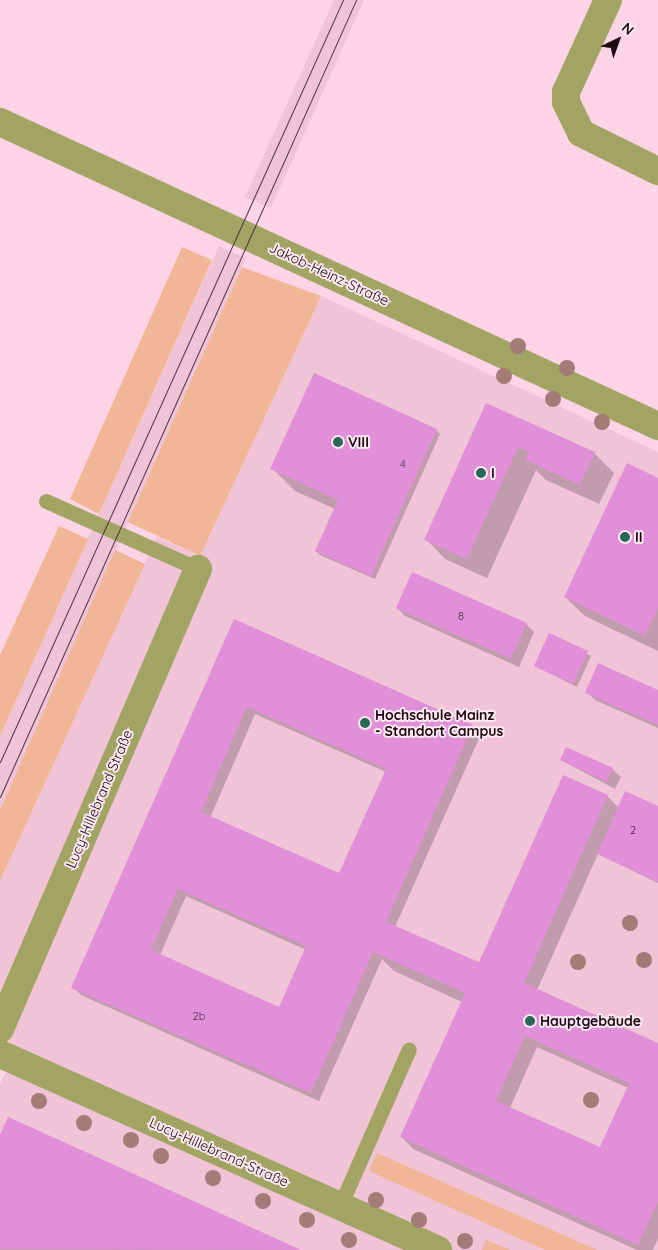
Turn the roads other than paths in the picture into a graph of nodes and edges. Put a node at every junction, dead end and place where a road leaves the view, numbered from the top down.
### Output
1 (608, 0) edge
2 (0, 122) edge
3 (658, 171) edge
4 (658, 426) edge
5 (46, 501) dead end
6 (198, 569) joint
7 (0, 1029) edge
8 (409, 1049) dead end
9 (0, 1054) edge
10 (340, 1206) junction
11 (438, 1250) edge

1 - 3 street
2 - 4 street, Jakob-Heinz-Straße
5 - 6 lane
6 - 7 street, Lucy-Hillebrand Straße
8 - 10 lane
9 - 10 street, Lucy-Hillebrand-Straße
10 - 11 street, Lucy-Hillebrand-Straße

